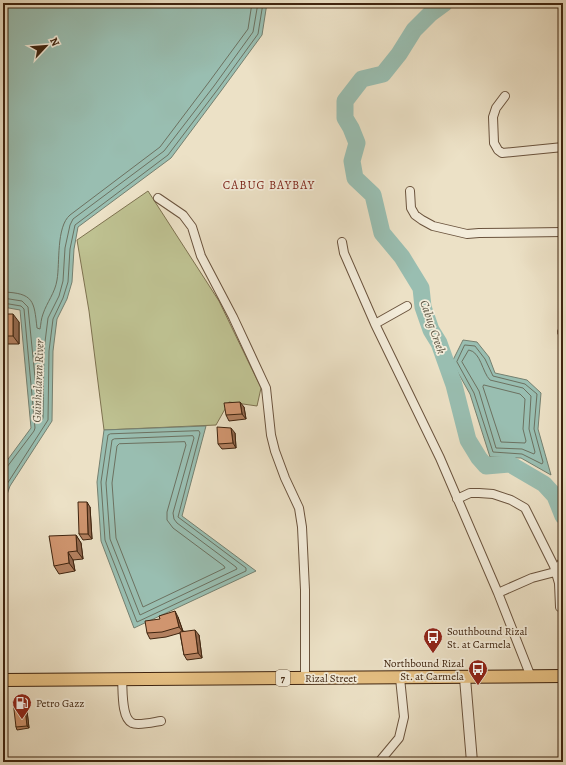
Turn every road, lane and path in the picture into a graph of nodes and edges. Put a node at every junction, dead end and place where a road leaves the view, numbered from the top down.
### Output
1 (505, 96) dead end
2 (563, 147) edge
3 (410, 190) dead end
4 (158, 198) dead end
5 (563, 232) edge
6 (342, 242) dead end
7 (407, 306) dead end
8 (375, 324) junction
9 (456, 499) junction
10 (563, 561) edge
11 (555, 572) junction
12 (498, 593) junction
13 (560, 607) dead end
14 (563, 676) edge
15 (531, 677) junction
16 (304, 678) junction
17 (400, 678) junction
18 (465, 678) junction
19 (122, 679) junction
20 (3, 680) edge
21 (160, 721) dead end
22 (379, 762) edge
23 (472, 762) edge

1 - 2 street
3 - 5 street
4 - 16 street
6 - 8 street
7 - 8 street
8 - 9 street
9 - 11 street
9 - 12 street
10 - 11 street
11 - 12 street
11 - 13 street
12 - 15 street
14 - 15 main road, Rizal Street / 7
15 - 18 main road, Rizal Street / 7
16 - 17 main road, Rizal Street / 7
16 - 19 main road, Rizal Street / 7
17 - 18 main road, Rizal Street / 7
17 - 22 street
18 - 23 street
19 - 20 main road, Rizal Street / 7
19 - 21 street

